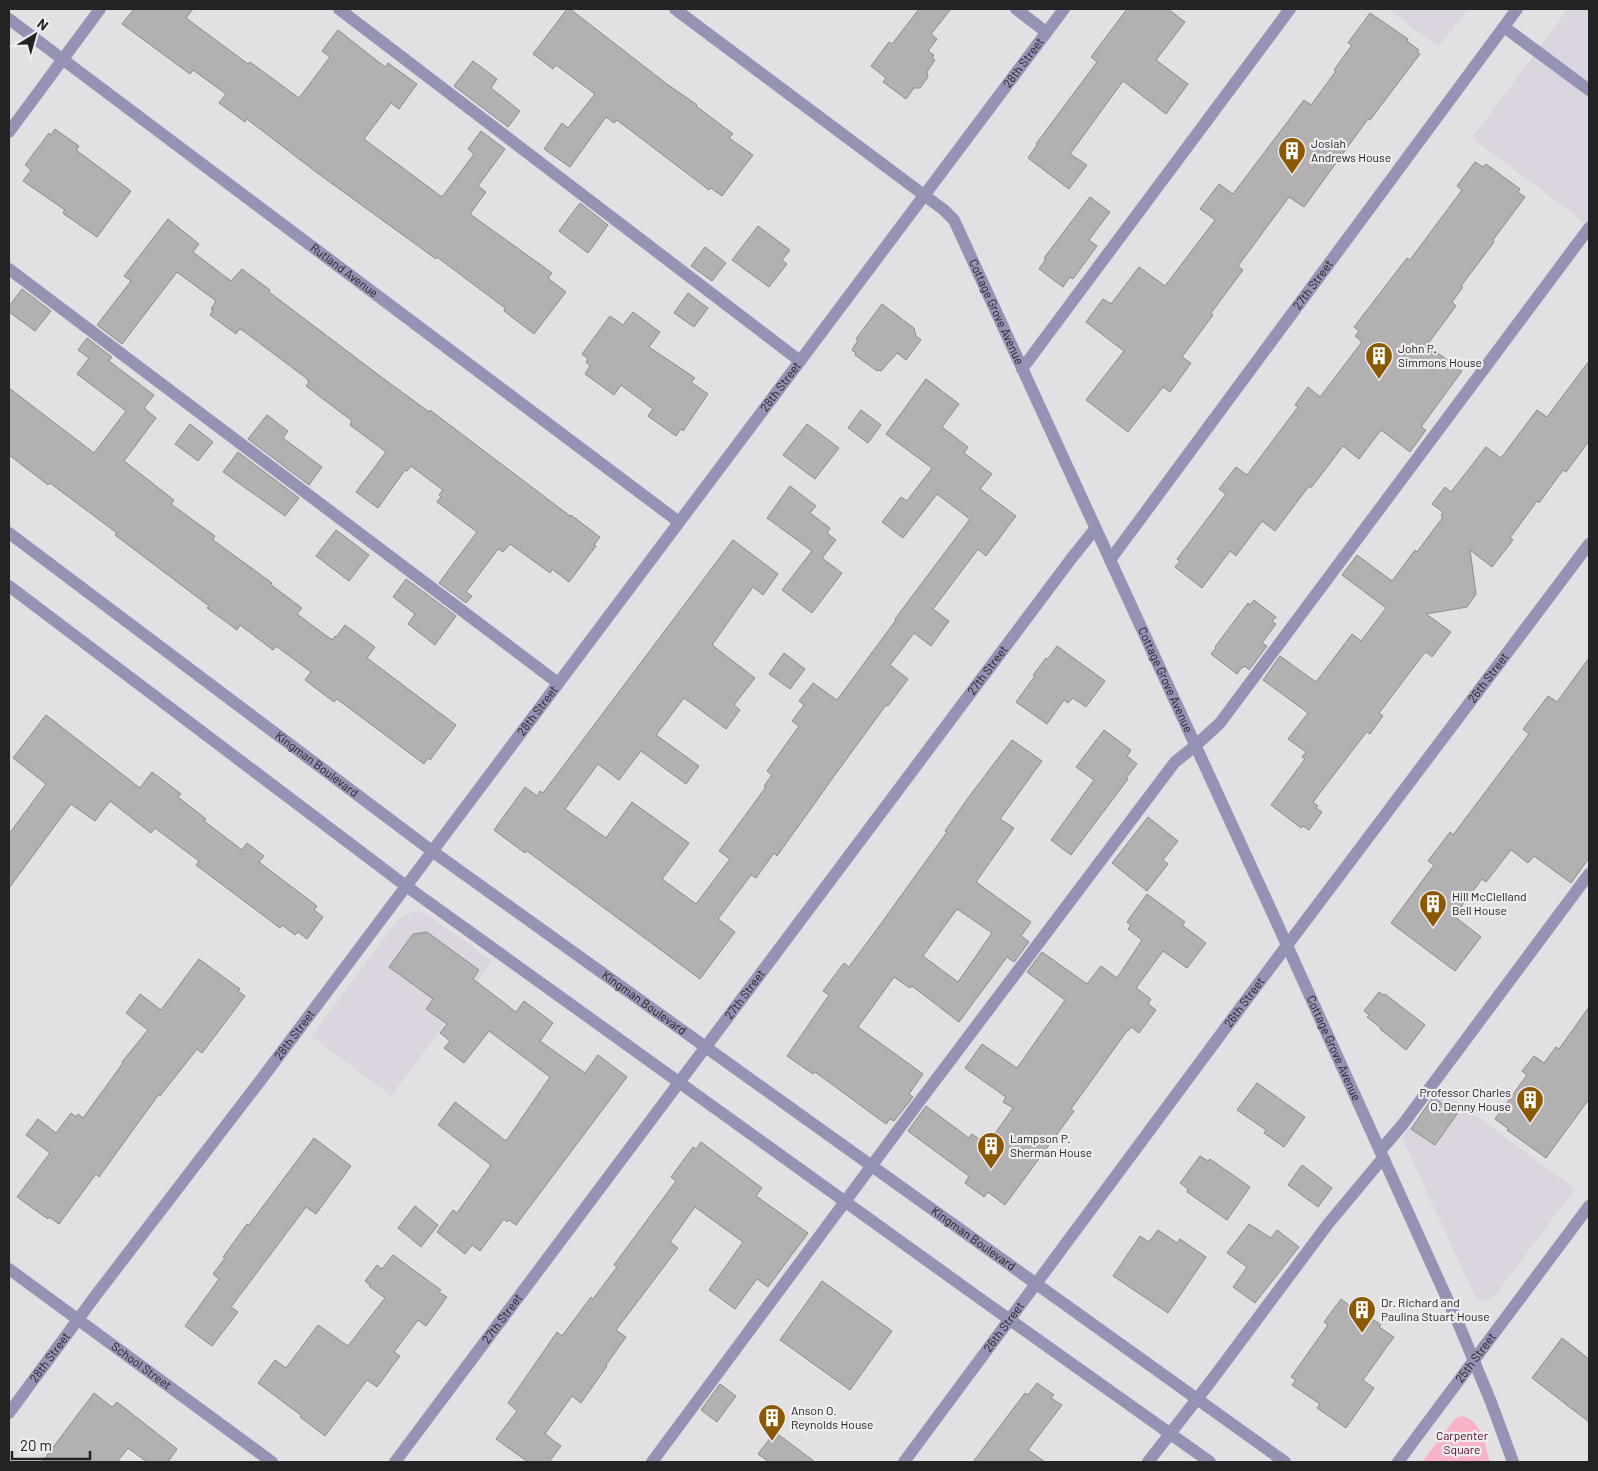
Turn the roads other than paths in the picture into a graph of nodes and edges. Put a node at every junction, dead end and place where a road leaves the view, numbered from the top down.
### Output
1 (100, 9) edge
2 (340, 9) edge
3 (675, 9) edge
4 (1016, 9) edge
5 (1064, 9) edge
6 (1290, 9) edge
7 (1517, 9) edge
8 (9, 19) edge
9 (1504, 27) junction
10 (1046, 32) junction
11 (62, 59) junction
12 (1589, 90) edge
13 (9, 132) edge
14 (923, 195) junction
15 (1589, 228) edge
16 (9, 269) edge
17 (800, 360) junction
18 (1022, 369) junction
19 (679, 522) junction
20 (1095, 529) junction
21 (9, 534) edge
22 (1589, 544) edge
23 (1110, 560) junction
24 (9, 586) edge
25 (558, 683) junction
26 (1195, 746) junction
27 (432, 851) junction
28 (1589, 874) edge
29 (406, 886) junction
30 (1287, 946) junction
31 (706, 1047) junction
32 (679, 1082) junction
33 (1381, 1154) junction
34 (872, 1166) junction
35 (845, 1202) junction
36 (1589, 1206) edge
37 (9, 1269) edge
38 (1036, 1284) junction
39 (1010, 1320) junction
40 (77, 1321) junction
41 (1474, 1360) junction
42 (1197, 1399) junction
43 (9, 1412) edge
44 (1170, 1434) junction
45 (272, 1462) edge
46 (395, 1462) edge
47 (652, 1462) edge
48 (904, 1462) edge
49 (1148, 1462) edge
50 (1210, 1462) edge
51 (1285, 1462) edge
52 (1398, 1462) edge
53 (1513, 1462) edge

1 - 11 street
2 - 17 street
3 - 14 street, Cottage Grove Avenue
4 - 10 street
5 - 10 street, 28th Street
6 - 18 street
7 - 9 street, 27th Street
8 - 11 street, Rutland Avenue
9 - 12 street
9 - 23 street, 27th Street
10 - 14 street, 28th Street
11 - 13 street
11 - 19 street, Rutland Avenue
14 - 17 street, 28th Street
14 - 18 street, Cottage Grove Avenue
15 - 26 street
16 - 25 street
17 - 19 street, 28th Street
18 - 20 street, Cottage Grove Avenue
19 - 25 street, 28th Street
20 - 23 street, Cottage Grove Avenue
20 - 31 street, 27th Street
21 - 27 street, Kingman Boulevard
22 - 30 street, 26th Street
23 - 26 street, Cottage Grove Avenue
24 - 29 street
25 - 27 street, 28th Street
26 - 30 street, Cottage Grove Avenue
26 - 34 street
27 - 29 street, 28th Street
27 - 31 street, Kingman Boulevard
28 - 33 street
29 - 32 street
29 - 40 street, 28th Street
30 - 33 street, Cottage Grove Avenue
30 - 38 street, 26th Street
31 - 32 street, 27th Street
31 - 34 street, Kingman Boulevard
32 - 35 street
32 - 46 street, 27th Street
33 - 41 street, Cottage Grove Avenue
33 - 42 street
34 - 35 street
34 - 38 street, Kingman Boulevard
35 - 39 street
35 - 47 street
36 - 41 street, 25th Street
37 - 40 street, School Street
38 - 39 street, 26th Street
38 - 42 street, Kingman Boulevard
39 - 44 street
39 - 48 street, 26th Street
40 - 43 street, 28th Street
40 - 45 street, School Street
41 - 52 street, 25th Street
41 - 53 street, Cottage Grove Avenue
42 - 44 street
42 - 51 street, Kingman Boulevard
44 - 49 street
44 - 50 street

